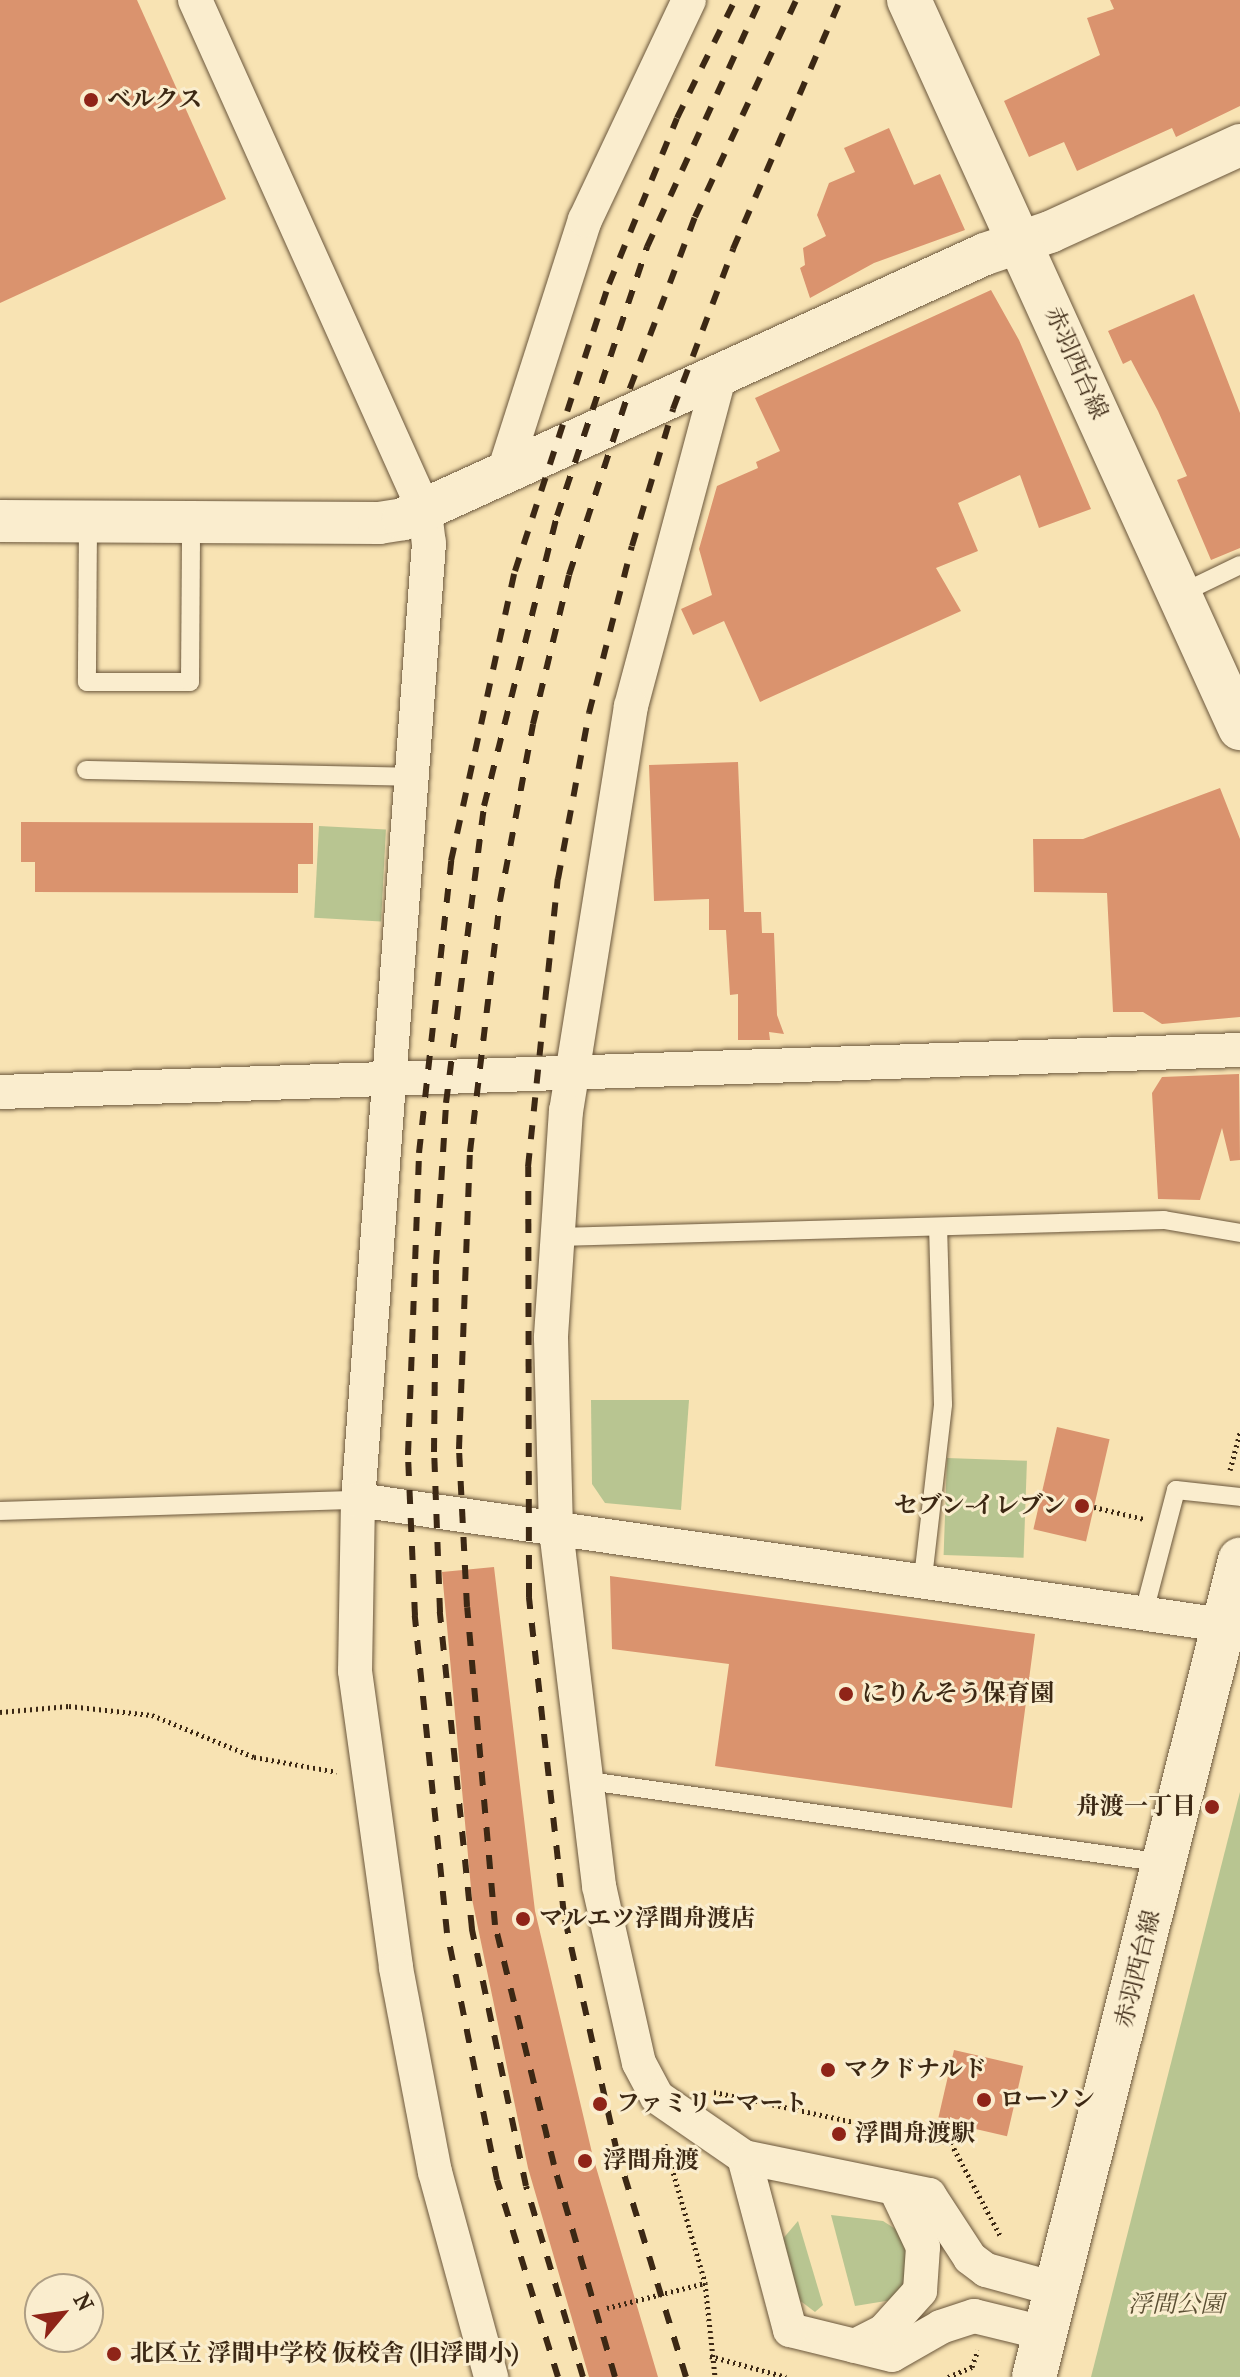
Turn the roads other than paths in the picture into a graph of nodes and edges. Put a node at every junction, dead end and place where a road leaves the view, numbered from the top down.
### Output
1 (195, 0) edge
2 (689, 0) edge
3 (909, 0) edge
4 (1240, 145) edge
5 (1021, 243) junction
6 (720, 374) junction
7 (503, 475) junction
8 (425, 512) junction
9 (0, 521) edge
10 (88, 523) junction
11 (191, 524) junction
12 (1240, 565) edge
13 (1178, 595) junction
14 (1240, 728) edge
15 (86, 770) dead end
16 (412, 777) junction
17 (1240, 1050) edge
18 (572, 1070) junction
19 (390, 1078) junction
20 (0, 1092) edge
21 (938, 1230) junction
22 (1240, 1233) edge
23 (558, 1237) junction
24 (1240, 1497) edge
25 (358, 1500) junction
26 (0, 1511) edge
27 (556, 1530) junction
28 (1240, 1560) edge
29 (923, 1578) junction
30 (1144, 1612) junction
31 (1223, 1625) junction
32 (589, 1781) junction
33 (1165, 1863) junction
34 (744, 2157) junction
35 (895, 2188) junction
36 (1055, 2289) junction
37 (1044, 2333) junction
38 (855, 2346) junction
39 (491, 2377) edge
40 (1034, 2377) edge

1 - 8 street
2 - 7 street
3 - 5 main road, 赤羽西台線
4 - 5 street
5 - 6 street
5 - 13 main road, 赤羽西台線
6 - 7 street
6 - 18 street
7 - 8 street
8 - 11 street
8 - 16 street
9 - 10 street
10 - 11 street
10 - 11 lane
12 - 13 lane
13 - 14 main road, 赤羽西台線
15 - 16 lane
16 - 19 street
17 - 18 street
18 - 19 street
18 - 23 street
19 - 20 street
19 - 25 street
21 - 22 lane
21 - 23 lane
21 - 29 lane
23 - 27 street
24 - 30 lane
25 - 26 lane
25 - 27 street
25 - 39 street
27 - 29 street
27 - 32 street
28 - 31 main road, 赤羽西台線
29 - 30 street
30 - 31 street
31 - 33 main road, 赤羽西台線
32 - 33 lane
32 - 34 street
33 - 36 main road, 赤羽西台線
34 - 35 street
34 - 38 street
35 - 36 street
35 - 38 street
36 - 37 main road, 赤羽西台線
37 - 38 street
37 - 40 main road, 赤羽西台線

